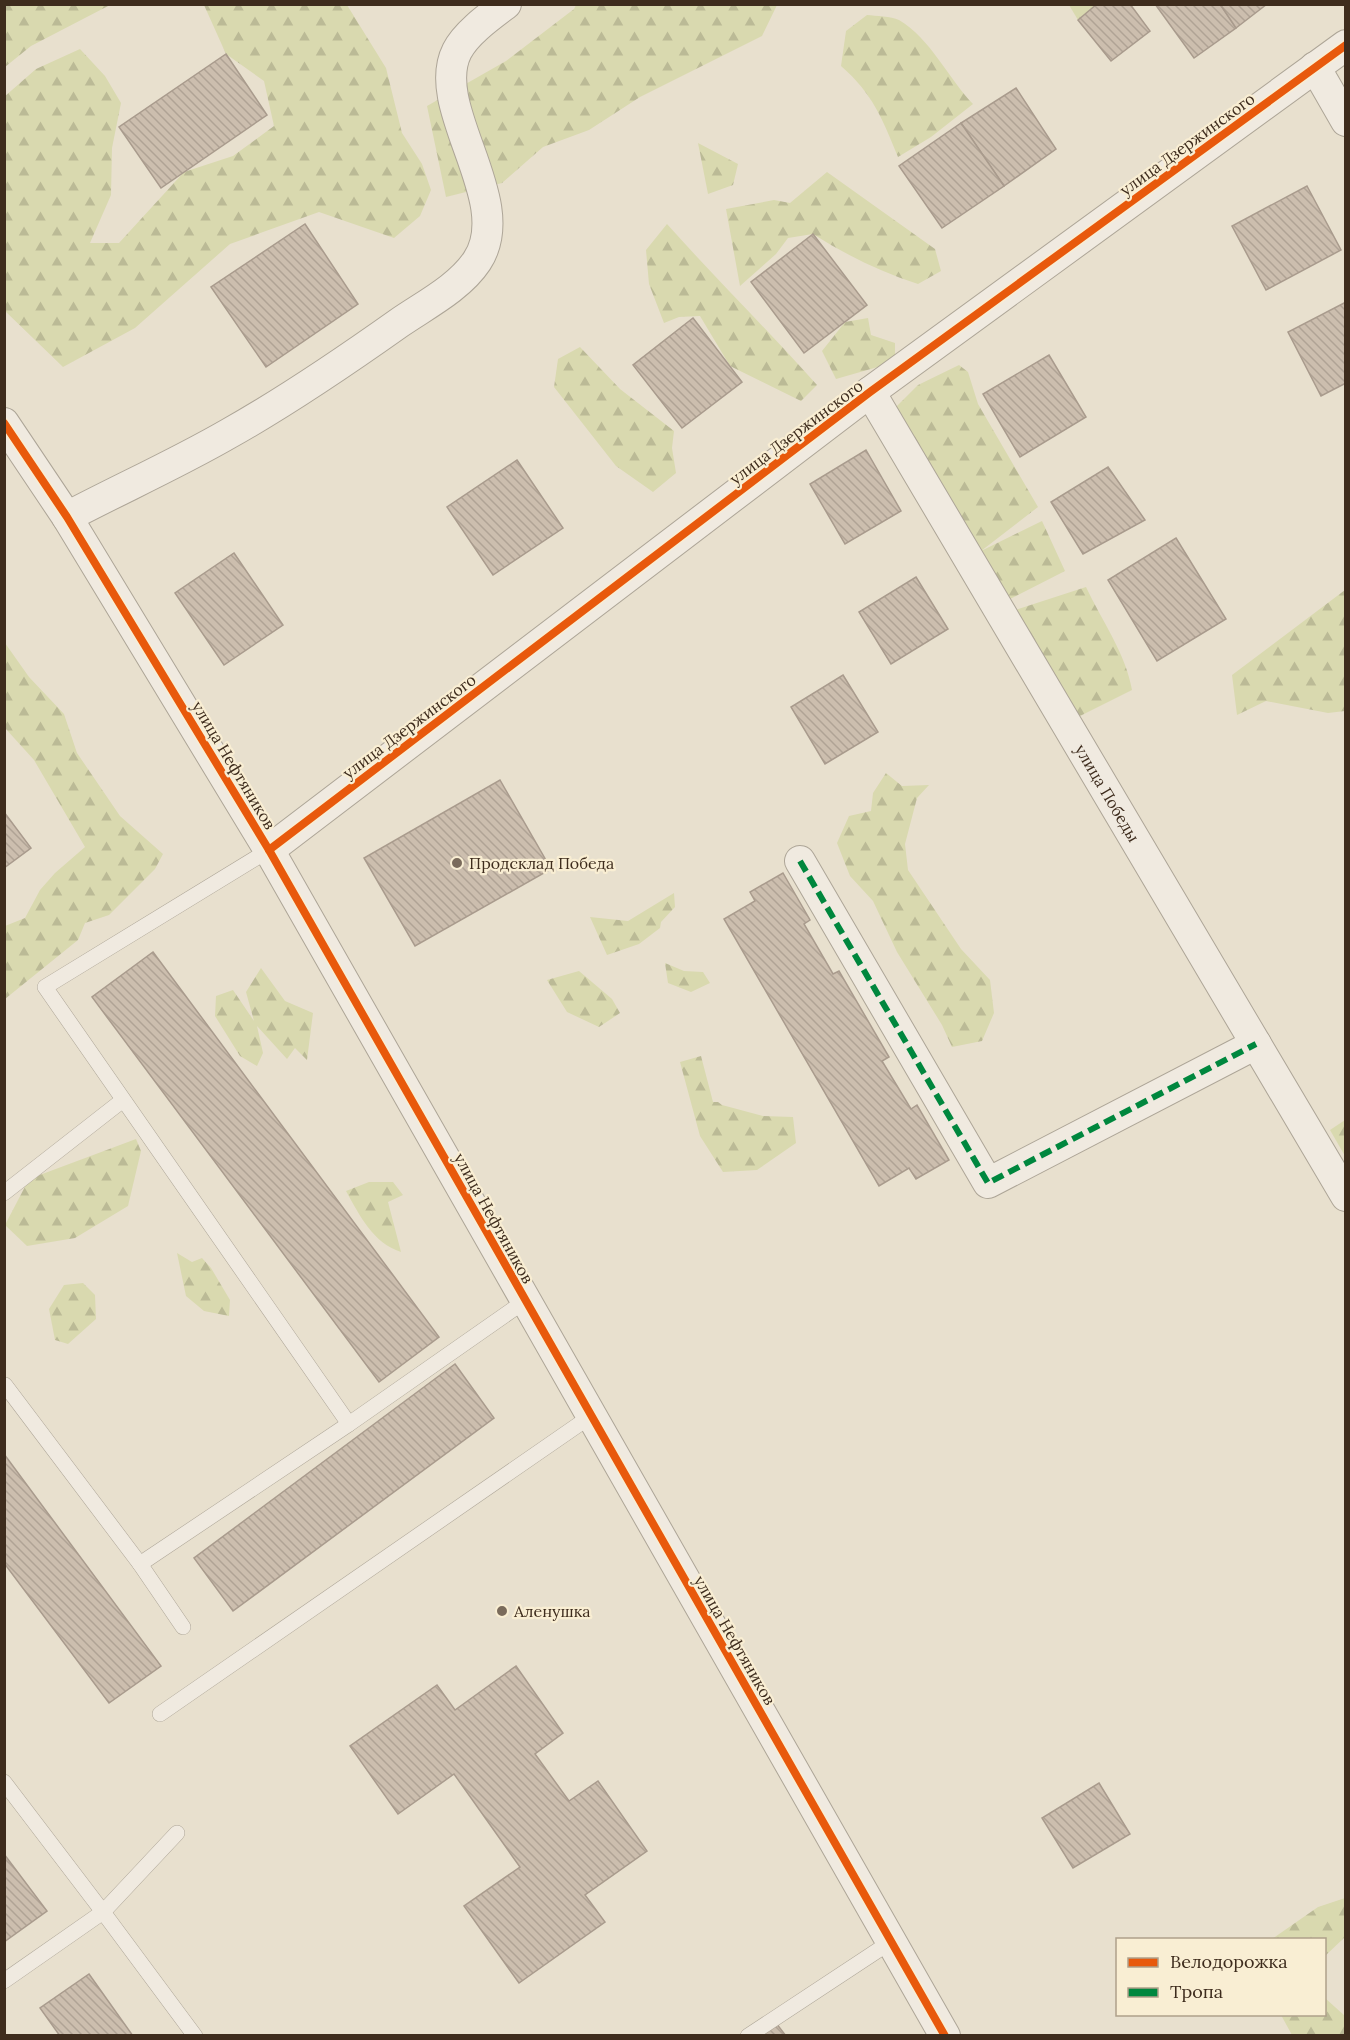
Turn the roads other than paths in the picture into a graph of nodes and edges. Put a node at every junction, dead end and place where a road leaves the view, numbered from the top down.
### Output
1 (506, 4) edge
2 (1346, 45) edge
3 (1315, 67) junction
4 (1346, 120) edge
5 (870, 392) junction
6 (4, 423) edge
7 (67, 517) junction
8 (269, 850) junction
9 (800, 861) dead end
10 (1256, 1044) junction
11 (123, 1100) junction
12 (4, 1193) edge
13 (1346, 1196) edge
14 (525, 1301) junction
15 (5, 1385) edge
16 (591, 1416) junction
17 (349, 1424) junction
18 (140, 1563) junction
19 (183, 1627) dead end
20 (160, 1714) dead end
21 (4, 1782) edge
22 (177, 1833) dead end
23 (103, 1912) junction
24 (892, 1941) junction
25 (4, 1981) edge
26 (195, 2036) edge
27 (748, 2036) edge
28 (945, 2036) edge

1 - 7 street
2 - 3 street, улица Дзержинского
3 - 4 street
3 - 5 street, улица Дзержинского
5 - 8 street, улица Дзержинского
5 - 10 street, улица Победы
6 - 7 street, улица Нефтяников
7 - 8 street, улица Нефтяников
8 - 11 lane
8 - 14 street, улица Нефтяников
9 - 10 street
10 - 13 street, улица Победы
11 - 12 lane
11 - 17 lane
14 - 16 street, улица Нефтяников
14 - 17 lane
15 - 18 lane
16 - 20 lane
16 - 24 street, улица Нефтяников
17 - 18 lane
18 - 19 lane
21 - 23 lane
22 - 23 lane
23 - 25 lane
23 - 26 lane
24 - 27 lane
24 - 28 street, улица Нефтяников

